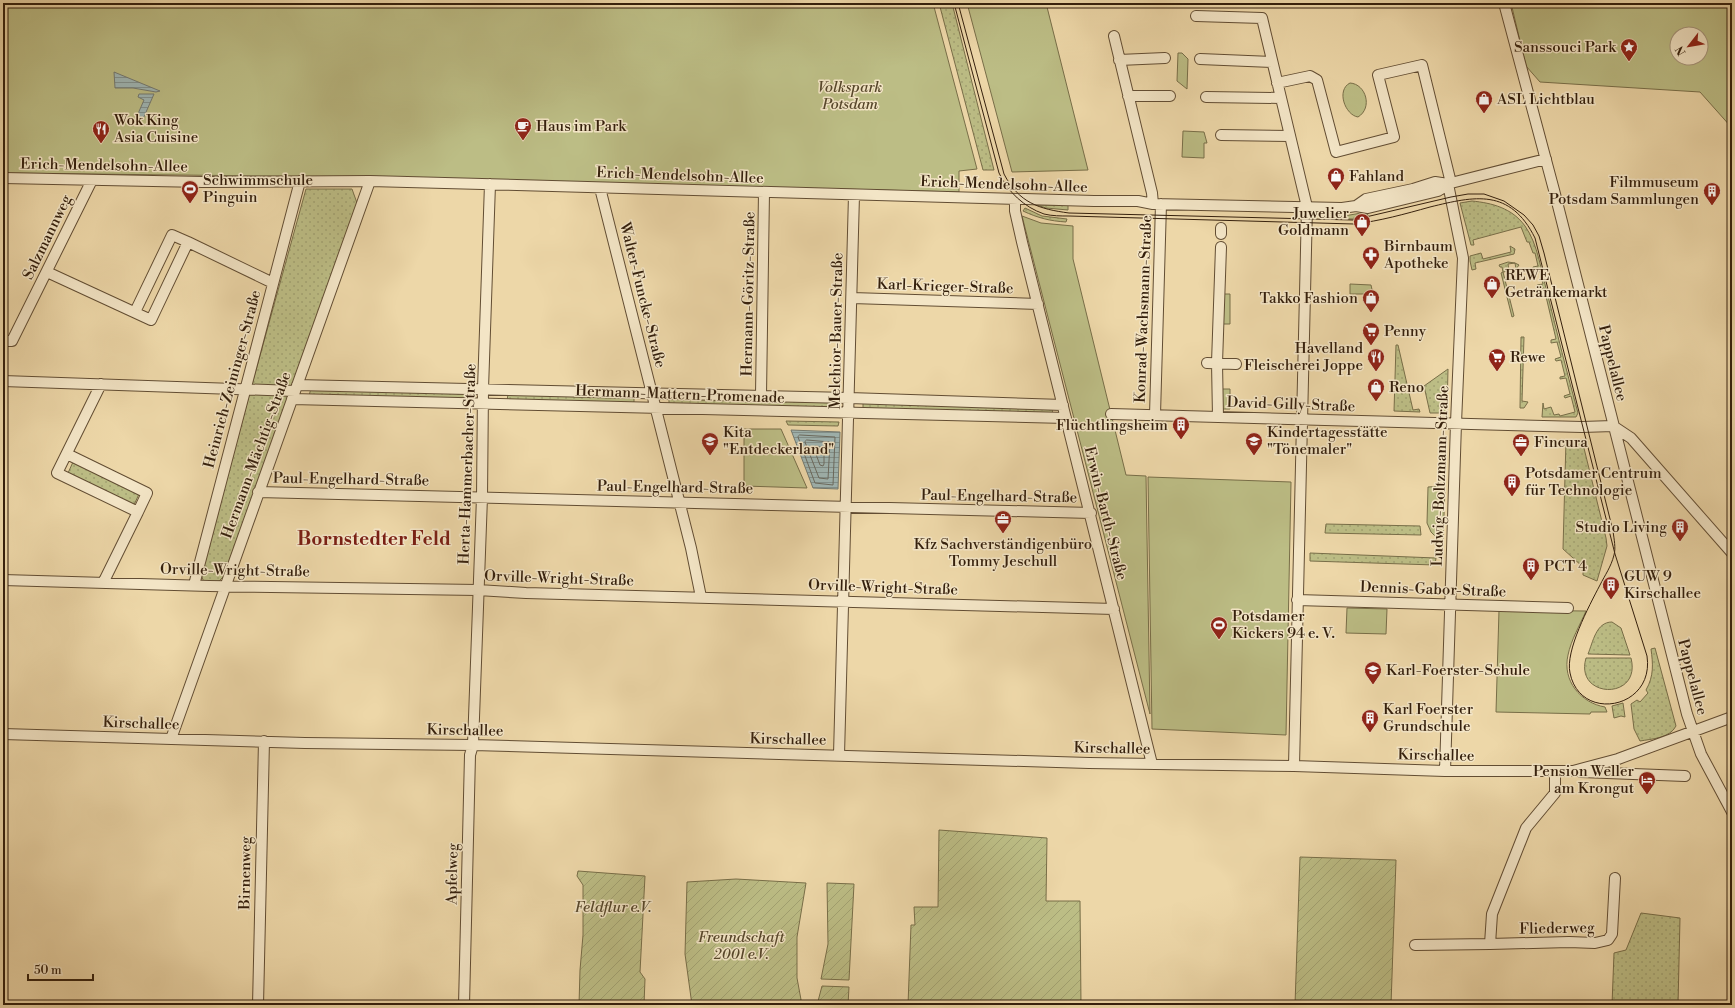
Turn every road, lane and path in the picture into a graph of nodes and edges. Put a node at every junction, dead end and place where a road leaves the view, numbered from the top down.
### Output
1 (1504, 3) edge
2 (1196, 16) dead end
3 (1114, 36) dead end
4 (1165, 58) dead end
5 (1200, 59) dead end
6 (1119, 60) junction
7 (1272, 62) junction
8 (1277, 83) junction
9 (1128, 96) junction
10 (1170, 96) dead end
11 (1206, 98) dead end
12 (1281, 98) junction
13 (1220, 135) dead end
14 (1290, 136) junction
15 (1546, 159) junction
16 (3, 178) edge
17 (92, 180) junction
18 (300, 181) junction
19 (370, 181) junction
20 (490, 184) junction
21 (1449, 184) junction
22 (600, 188) junction
23 (764, 192) junction
24 (854, 195) junction
25 (1015, 199) junction
26 (1157, 204) junction
27 (1307, 207) junction
28 (188, 242) junction
29 (1221, 247) dead end
30 (47, 272) junction
31 (273, 283) junction
32 (852, 298) junction
33 (1038, 304) junction
34 (135, 312) junction
35 (3, 341) edge
36 (1206, 363) dead end
37 (1217, 363) junction
38 (1236, 364) dead end
39 (3, 381) edge
40 (100, 384) junction
41 (484, 389) junction
42 (245, 390) junction
43 (295, 392) junction
44 (652, 393) junction
45 (761, 395) junction
46 (849, 398) junction
47 (483, 403) junction
48 (1064, 405) junction
49 (656, 409) junction
50 (849, 414) junction
51 (1111, 414) dead end
52 (1155, 415) junction
53 (1218, 417) junction
54 (1066, 418) junction
55 (1301, 419) junction
56 (1456, 423) junction
57 (1614, 426) junction
58 (67, 454) junction
59 (258, 492) junction
60 (482, 498) junction
61 (680, 502) junction
62 (846, 507) junction
63 (138, 512) junction
64 (1091, 513) junction
65 (1732, 553) edge
66 (3, 580) edge
67 (103, 583) junction
68 (194, 585) junction
69 (226, 585) junction
70 (478, 590) junction
71 (701, 597) junction
72 (843, 600) junction
73 (1297, 600) junction
74 (1450, 605) junction
75 (1568, 608) dead end
76 (1114, 609) junction
77 (1732, 717) edge
78 (1693, 731) junction
79 (3, 734) edge
80 (171, 739) junction
81 (264, 741) junction
82 (473, 745) junction
83 (839, 755) junction
84 (1152, 764) junction
85 (1294, 766) junction
86 (1445, 771) junction
87 (1555, 771) junction
88 (1573, 772) junction
89 (1685, 776) dead end
90 (1732, 812) edge
91 (1616, 878) dead end
92 (1490, 944) junction
93 (1414, 945) dead end
94 (258, 1005) edge
95 (464, 1005) edge

1 - 15 street, Pappelallee
2 - 7 street
3 - 6 street, Konrad-Wachsmann-Straße
4 - 6 street
5 - 7 street
6 - 9 street, Konrad-Wachsmann-Straße
7 - 8 street
8 - 12 street
8 - 21 street, Ludwig-Boltzmann-Straße
9 - 10 street
9 - 26 street, Konrad-Wachsmann-Straße
11 - 12 street
12 - 14 street
13 - 14 street
14 - 27 street
15 - 21 street, Erich-Mendelsohn-Allee
15 - 57 street, Pappelallee
16 - 17 street, Erich-Mendelsohn-Allee
17 - 18 street, Erich-Mendelsohn-Allee
17 - 30 street, Salzmannweg
18 - 19 street, Erich-Mendelsohn-Allee
18 - 31 street, Heinrich-Zeininger-Straße
19 - 20 street, Erich-Mendelsohn-Allee
19 - 43 street, Hermann-Mächtig-Straße
20 - 22 street, Erich-Mendelsohn-Allee
20 - 41 street, Herta-Hammerbacher-Straße
21 - 27 street, Erich-Mendelsohn-Allee
21 - 56 street, Ludwig-Boltzmann-Straße
22 - 23 street, Erich-Mendelsohn-Allee
22 - 44 street, Walter-Funcke-Straße
23 - 24 street, Erich-Mendelsohn-Allee
23 - 45 street, Hermann-Göritz-Straße
24 - 25 street, Erich-Mendelsohn-Allee
24 - 32 street, Melchior-Bauer-Straße
25 - 26 street, Erich-Mendelsohn-Allee
25 - 33 street, Erwin-Barth-Straße
26 - 27 street, Erich-Mendelsohn-Allee
26 - 52 street, Konrad-Wachsmann-Straße
27 - 55 street
28 - 31 street
28 - 34 street
28 - 34 street
29 - 37 street
30 - 34 street
30 - 35 street, Salzmannweg
31 - 42 street, Heinrich-Zeininger-Straße
32 - 33 street, Karl-Krieger-Straße
32 - 46 street, Melchior-Bauer-Straße
33 - 48 street, Erwin-Barth-Straße
36 - 37 street
37 - 38 street
37 - 53 street
39 - 40 street, Hermann-Mattern-Promenade
40 - 42 street, Hermann-Mattern-Promenade
40 - 58 street
41 - 43 street, Hermann-Mattern-Promenade
41 - 44 street, Hermann-Mattern-Promenade
41 - 47 street, Herta-Hammerbacher-Straße
42 - 43 street, Hermann-Mattern-Promenade
42 - 68 street, Heinrich-Zeininger-Straße
43 - 47 street, Hermann-Mattern-Promenade
43 - 59 street, Hermann-Mächtig-Straße
44 - 45 street, Hermann-Mattern-Promenade
44 - 49 street, Walter-Funcke-Straße
45 - 46 street, Hermann-Mattern-Promenade
46 - 48 street, Hermann-Mattern-Promenade
46 - 50 street, Melchior-Bauer-Straße
47 - 49 street, Hermann-Mattern-Promenade
47 - 60 street, Herta-Hammerbacher-Straße
48 - 54 street, Erwin-Barth-Straße
49 - 50 street, Hermann-Mattern-Promenade
49 - 61 street, Walter-Funcke-Straße
50 - 54 street, Hermann-Mattern-Promenade
50 - 62 street, Melchior-Bauer-Straße
51 - 52 street, David-Gilly-Straße
52 - 53 street, David-Gilly-Straße
53 - 55 street, David-Gilly-Straße
54 - 64 street, Erwin-Barth-Straße
55 - 56 street, David-Gilly-Straße
55 - 73 street
56 - 57 street, David-Gilly-Straße
56 - 74 street, Ludwig-Boltzmann-Straße
57 - 65 street
57 - 78 street, Pappelallee
58 - 63 street
58 - 63 street
59 - 60 street, Paul-Engelhard-Straße
59 - 69 street, Hermann-Mächtig-Straße
60 - 61 street, Paul-Engelhard-Straße
60 - 70 street, Herta-Hammerbacher-Straße
61 - 62 street, Paul-Engelhard-Straße
61 - 71 street, Walter-Funcke-Straße
62 - 64 street, Paul-Engelhard-Straße
62 - 72 street, Melchior-Bauer-Straße
63 - 67 street
64 - 76 street, Erwin-Barth-Straße
66 - 67 street, Orville-Wright-Straße
67 - 68 street, Orville-Wright-Straße
68 - 69 street, Orville-Wright-Straße
69 - 70 street, Orville-Wright-Straße
69 - 80 street, Hermann-Mächtig-Straße
70 - 71 street, Orville-Wright-Straße
70 - 82 street, Herta-Hammerbacher-Straße
71 - 72 street, Orville-Wright-Straße
72 - 76 street, Orville-Wright-Straße
72 - 83 street, Melchior-Bauer-Straße
73 - 74 street, Dennis-Gabor-Straße
73 - 85 street
74 - 75 street, Dennis-Gabor-Straße
74 - 86 street, Ludwig-Boltzmann-Straße
76 - 84 street, Erwin-Barth-Straße
77 - 78 street, Kirschallee
78 - 88 street, Kirschallee
78 - 90 street, Pappelallee
79 - 80 street, Kirschallee
80 - 81 street, Kirschallee
81 - 82 street, Kirschallee
81 - 94 street, Birnenweg
82 - 83 street, Kirschallee
82 - 95 street, Apfelweg
83 - 84 street, Kirschallee
84 - 85 street, Kirschallee
85 - 86 street, Kirschallee
86 - 87 street, Kirschallee
87 - 88 street, Kirschallee
87 - 92 street
88 - 89 street, Kirschallee
91 - 92 street, Fliederweg
92 - 93 street

